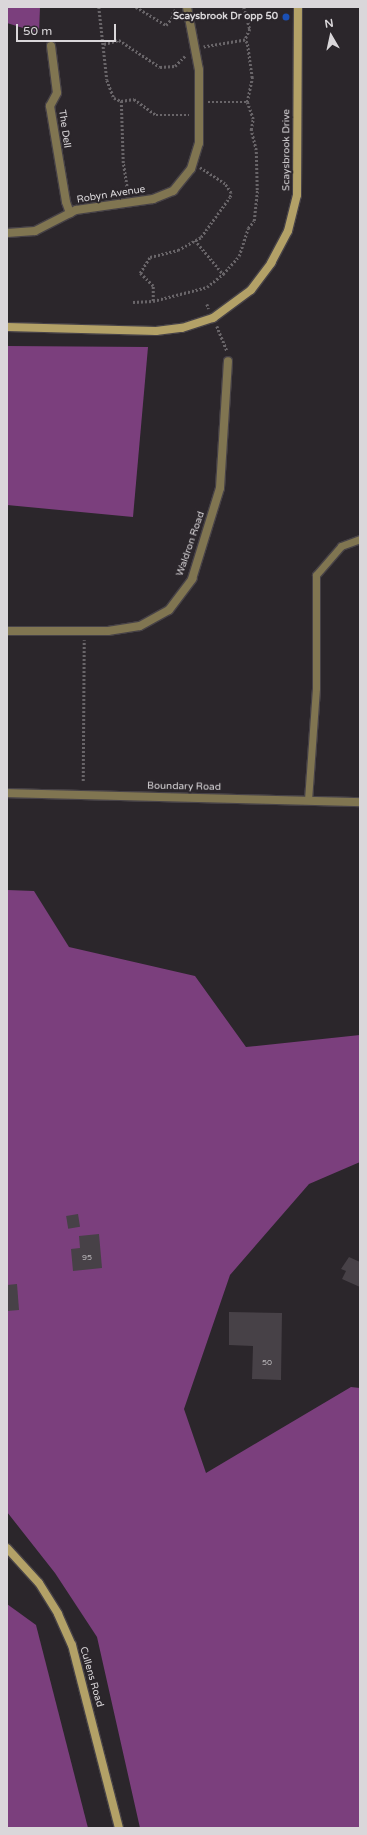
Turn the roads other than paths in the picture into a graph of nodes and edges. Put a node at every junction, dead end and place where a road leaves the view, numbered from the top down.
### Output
1 (298, 7) edge
2 (188, 8) edge
3 (51, 46) dead end
4 (70, 213) junction
5 (7, 233) edge
6 (7, 327) edge
7 (228, 361) road end
8 (360, 539) edge
9 (7, 631) edge
10 (7, 794) edge
11 (308, 800) junction
12 (360, 802) edge
13 (7, 1548) edge
14 (120, 1828) edge

1 - 6 street, Scaysbrook Drive
2 - 4 street, Robyn Avenue
3 - 4 street, The Dell
4 - 5 street, Robyn Avenue
7 - 9 street, Waldron Road
8 - 11 lane
10 - 11 street, Boundary Road
11 - 12 street, Boundary Road
13 - 14 street, Cullens Road

